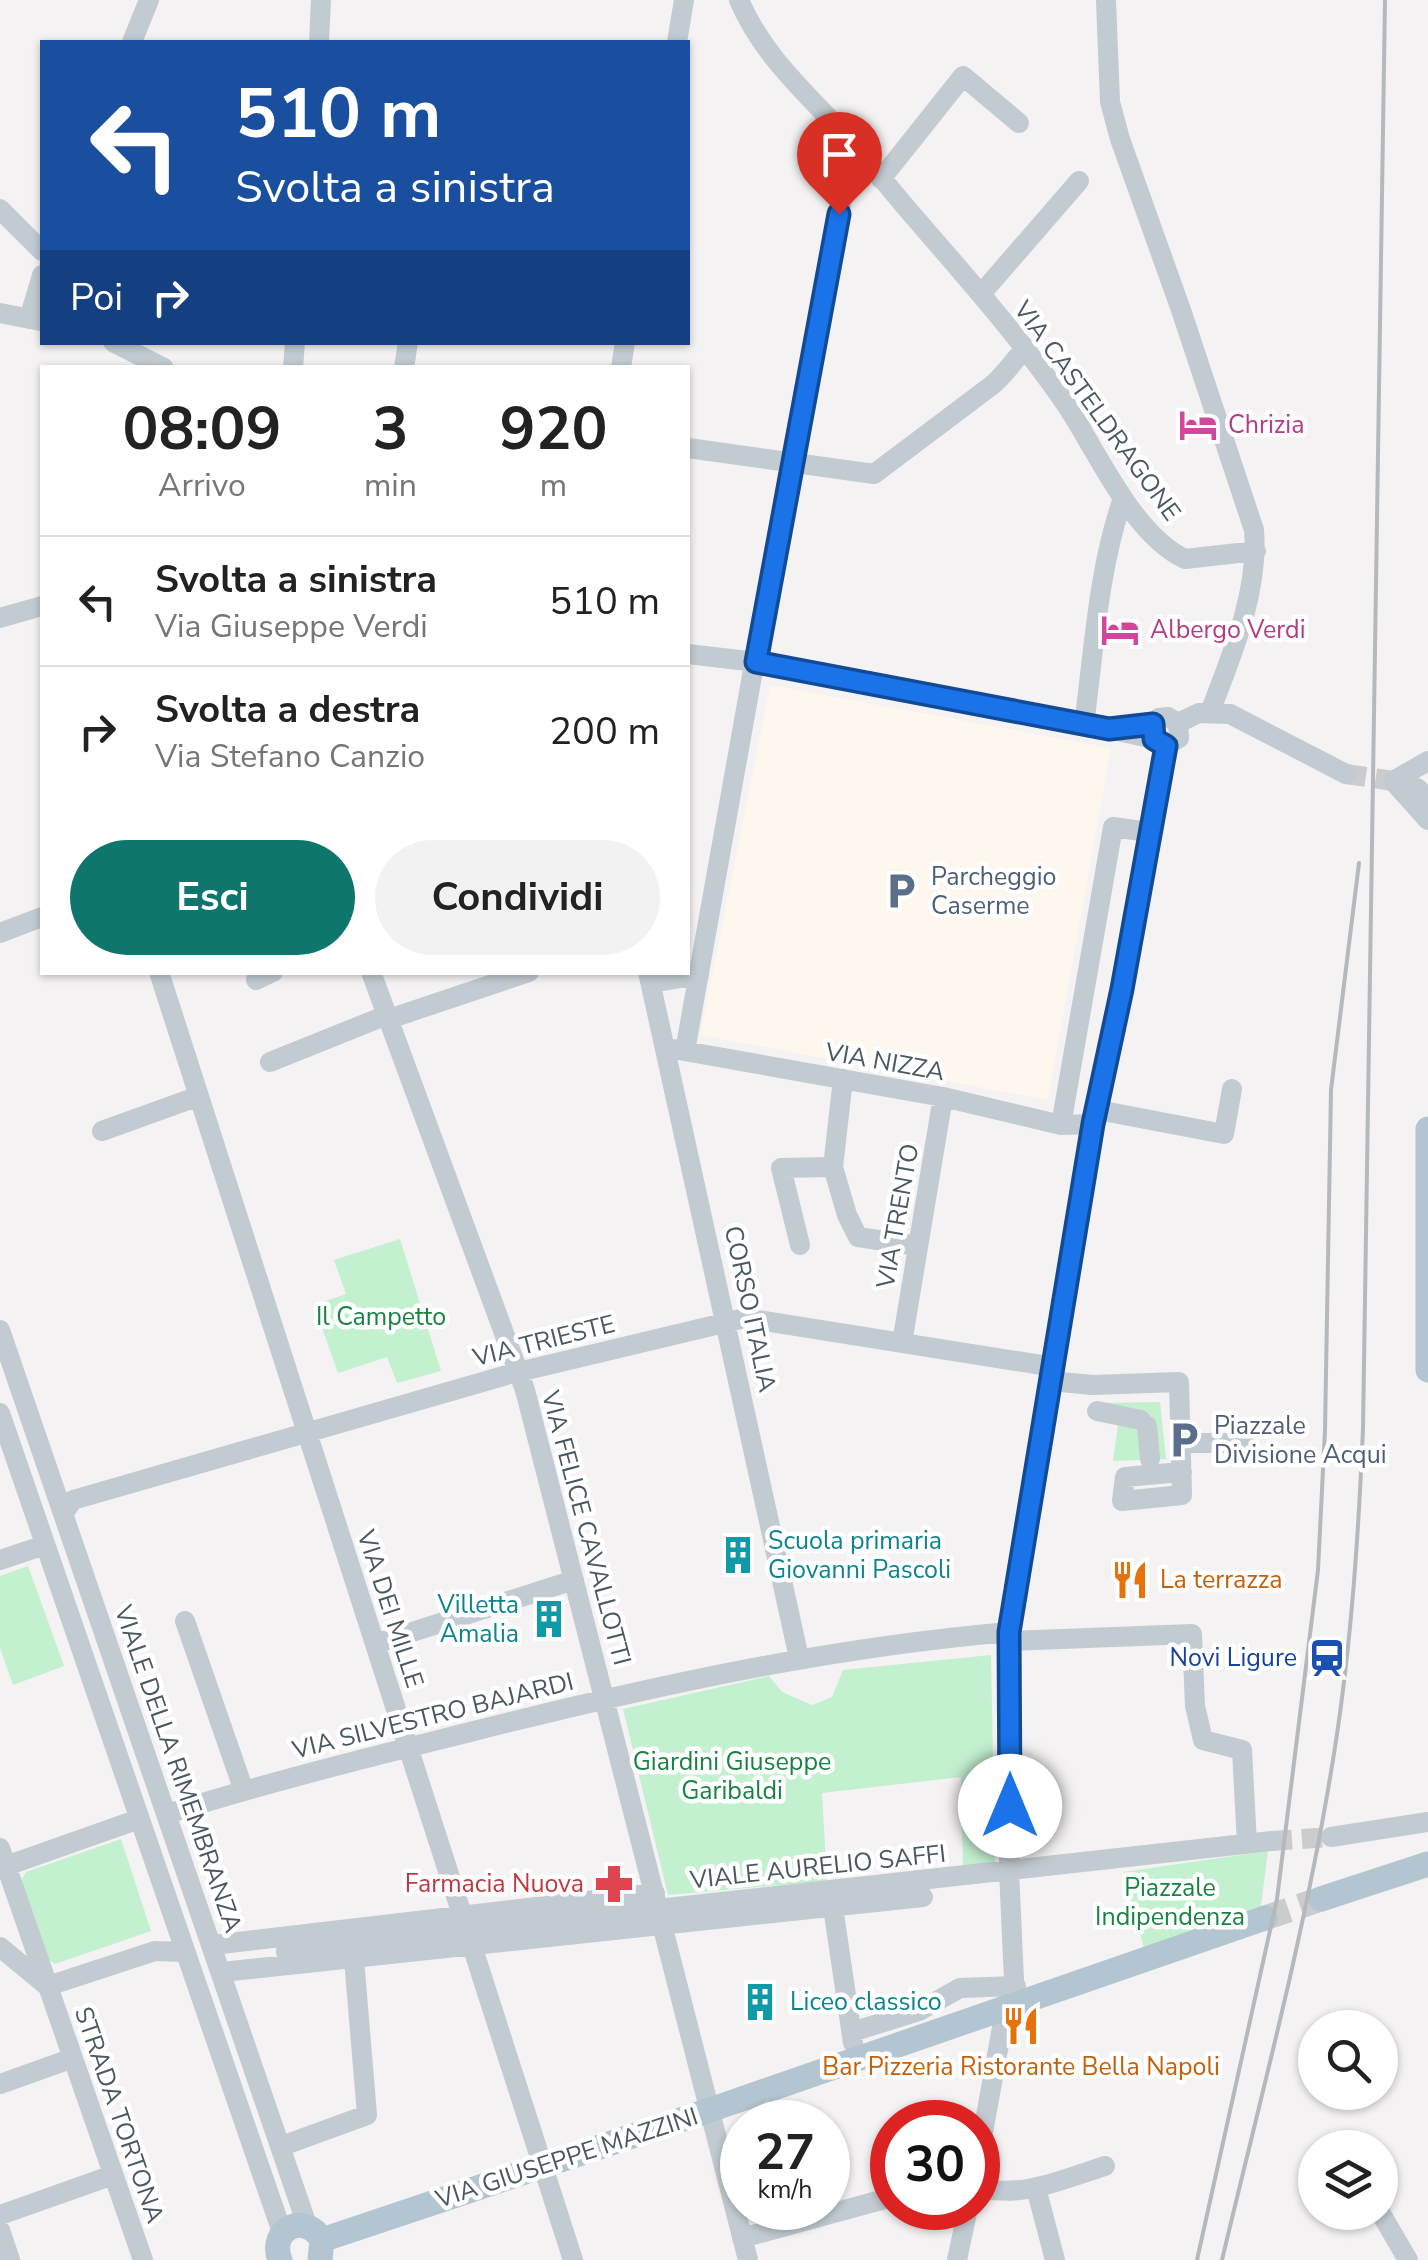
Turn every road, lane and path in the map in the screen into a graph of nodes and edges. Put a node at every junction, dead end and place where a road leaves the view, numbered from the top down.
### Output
1 (148, 0) edge
2 (321, 0) edge
3 (684, 0) edge
4 (740, 0) edge
5 (1106, 0) edge
6 (133, 40) edge
7 (318, 40) edge
8 (677, 40) edge
9 (1019, 124) dead end
10 (853, 144) junction
11 (880, 178) junction
12 (1079, 181) dead end
13 (0, 209) edge
14 (40, 249) edge
15 (40, 290) edge
16 (980, 294) junction
17 (0, 313) edge
18 (36, 320) edge
19 (1026, 348) junction
20 (135, 354) edge
21 (158, 365) edge
22 (690, 448) edge
23 (790, 463) junction
24 (1123, 498) junction
25 (1256, 551) junction
26 (40, 608) edge
27 (0, 618) edge
28 (690, 654) edge
29 (756, 662) junction
30 (1212, 707) junction
31 (1084, 724) junction
32 (1158, 736) junction
33 (1428, 760) edge
34 (1346, 774) tunnel mouth
35 (1393, 781) junction
36 (1428, 798) edge
37 (1428, 820) edge
38 (1148, 832) junction
39 (40, 918) edge
40 (0, 933) edge
41 (160, 975) edge
42 (372, 975) edge
43 (520, 975) edge
44 (699, 975) junction
45 (649, 978) edge
46 (388, 1017) junction
47 (676, 1050) junction
48 (270, 1062) dead end
49 (842, 1080) junction
50 (1232, 1089) dead end
51 (198, 1096) junction
52 (943, 1098) junction
53 (1096, 1118) junction
54 (1061, 1125) junction
55 (1428, 1128) edge
56 (102, 1131) dead end
57 (833, 1167) junction
58 (800, 1246) dead end
59 (918, 1246) junction
60 (727, 1322) junction
61 (0, 1330) edge
62 (902, 1343) junction
63 (1428, 1370) edge
64 (519, 1372) junction
65 (1052, 1374) junction
66 (1097, 1409) dead end
67 (0, 1413) edge
68 (307, 1433) junction
69 (1181, 1443) junction
70 (1244, 1443) dead end
71 (1150, 1460) dead end
72 (1182, 1472) dead end
73 (34, 1512) junction
74 (64, 1518) junction
75 (46, 1546) junction
76 (0, 1560) edge
77 (574, 1580) junction
78 (185, 1621) dead end
79 (1009, 1637) junction
80 (375, 1644) junction
81 (799, 1658) junction
82 (604, 1698) junction
83 (408, 1748) junction
84 (244, 1791) junction
85 (167, 1814) junction
86 (139, 1819) junction
87 (1428, 1822) edge
88 (1247, 1834) junction
89 (1330, 1838) tunnel mouth
90 (1272, 1841) tunnel mouth
91 (3, 1857) edge
92 (1010, 1863) junction
93 (1428, 1864) edge
94 (0, 1892) edge
95 (923, 1897) dead end
96 (1321, 1899) tunnel mouth
97 (833, 1907) junction
98 (658, 1909) junction
99 (1265, 1918) tunnel mouth
100 (469, 1930) junction
101 (0, 1947) edge
102 (354, 1959) junction
103 (205, 1960) junction
104 (48, 1986) junction
105 (1010, 1999) junction
106 (73, 2058) junction
107 (0, 2084) edge
108 (989, 2100) edge
109 (710, 2110) junction
110 (282, 2146) junction
111 (543, 2166) junction
112 (1104, 2166) dead end
113 (114, 2175) junction
114 (1036, 2188) junction
115 (1000, 2193) edge
116 (870, 2203) edge
117 (0, 2215) edge
118 (0, 2230) edge
119 (963, 2230) edge
120 (1390, 2230) edge
121 (742, 2238) junction
122 (300, 2250) edge
123 (10, 2260) edge
124 (143, 2260) edge
125 (573, 2260) edge
126 (748, 2260) edge
127 (957, 2260) edge
128 (1056, 2260) edge
129 (1408, 2260) edge

1 - 6 street
2 - 7 street
3 - 8 street
4 - 10 street, VIA CASTELDRAGONE
5 - 25 street
9 - 11 street
10 - 11 street, VIA CASTELDRAGONE
10 - 23 street
11 - 16 street, VIA CASTELDRAGONE
12 - 16 street
13 - 14 street
15 - 18 street
16 - 19 street, VIA CASTELDRAGONE
17 - 18 street
19 - 23 street
19 - 24 street, VIA CASTELDRAGONE
20 - 21 street
22 - 23 street
23 - 29 street
24 - 25 street, VIA CASTELDRAGONE
24 - 31 street
25 - 30 street
26 - 27 street
28 - 29 street
29 - 31 street
29 - 44 street
30 - 32 street
30 - 34 street
31 - 32 street
32 - 38 street
33 - 35 street
35 - 36 street
35 - 37 street
38 - 53 street
38 - 54 street
39 - 40 street
41 - 51 street, VIA DEI MILLE
42 - 46 street, VIA FELICE CAVALLOTTI
43 - 46 street
44 - 45 street
44 - 47 street
45 - 47 street, CORSO ITALIA
46 - 48 street
46 - 64 street, VIA FELICE CAVALLOTTI
47 - 49 street, VIA NIZZA
47 - 60 street, CORSO ITALIA
49 - 52 street, VIA NIZZA
49 - 57 street
50 - 53 street, VIA NIZZA
51 - 56 street
51 - 68 street, VIA DEI MILLE
52 - 54 street, VIA NIZZA
52 - 59 street, VIA TRENTO
53 - 54 street, VIA NIZZA
53 - 65 street
55 - 63 main road
57 - 58 street
57 - 59 street
59 - 62 street, VIA TRENTO
60 - 62 street, VIA TRIESTE
60 - 64 street, VIA TRIESTE
60 - 81 street, CORSO ITALIA
61 - 74 street, VIALE DELLA RIMEMBRANZA
62 - 65 street, VIA TRIESTE
64 - 68 street, VIA TRIESTE
64 - 77 street, VIA FELICE CAVALLOTTI
65 - 69 street
65 - 79 street
66 - 71 street
67 - 73 street, VIALE DELLA RIMEMBRANZA
68 - 74 street, VIA TRIESTE
68 - 80 street, VIA DEI MILLE
69 - 70 street
69 - 72 street
73 - 74 street
73 - 75 street, VIALE DELLA RIMEMBRANZA
74 - 75 street
74 - 85 street, VIALE DELLA RIMEMBRANZA
75 - 76 street
75 - 86 street, VIALE DELLA RIMEMBRANZA
77 - 80 street
77 - 82 street, VIA FELICE CAVALLOTTI
78 - 84 street
79 - 81 street, VIA SILVESTRO BAJARDI
79 - 88 street, VIA SILVESTRO BAJARDI
79 - 92 street
80 - 83 street, VIA DEI MILLE
81 - 82 street, VIA SILVESTRO BAJARDI
82 - 83 street, VIA SILVESTRO BAJARDI
82 - 98 street, VIA FELICE CAVALLOTTI
83 - 84 street, VIA SILVESTRO BAJARDI
83 - 100 street, VIA DEI MILLE
84 - 85 street, VIA SILVESTRO BAJARDI
85 - 103 street, VIALE DELLA RIMEMBRANZA
86 - 91 street
86 - 103 street, VIALE DELLA RIMEMBRANZA
87 - 89 street
88 - 90 street, VIALE AURELIO SAFFI
88 - 92 street, VIALE AURELIO SAFFI
91 - 94 street
91 - 104 street, STRADA TORTONA
92 - 98 street, VIALE AURELIO SAFFI
92 - 105 street
93 - 96 main road
95 - 97 street
97 - 98 street
97 - 105 street
98 - 100 street, VIALE AURELIO SAFFI
98 - 100 street, VIALE AURELIO SAFFI
98 - 109 street, VIA FELICE CAVALLOTTI
99 - 105 main road, VIA GIUSEPPE MAZZINI
100 - 102 street, VIALE AURELIO SAFFI
100 - 103 street, VIALE AURELIO SAFFI
100 - 111 street, VIA DEI MILLE
101 - 104 street
102 - 103 street, VIALE AURELIO SAFFI
102 - 110 street
103 - 104 street
103 - 110 street, VIALE DELLA RIMEMBRANZA
103 - 122 street, VIALE DELLA RIMEMBRANZA
104 - 106 street, STRADA TORTONA
105 - 108 street
105 - 109 main road, VIA GIUSEPPE MAZZINI
106 - 107 street
106 - 113 street, STRADA TORTONA
109 - 111 main road, VIA GIUSEPPE MAZZINI
109 - 121 street, VIA FELICE CAVALLOTTI
110 - 122 street, VIALE DELLA RIMEMBRANZA
111 - 122 main road, VIA GIUSEPPE MAZZINI
111 - 125 street, VIA DEI MILLE
112 - 114 street
113 - 117 street
113 - 124 street, STRADA TORTONA
114 - 115 street
114 - 128 street
116 - 121 street
118 - 123 street
119 - 127 street
120 - 129 street
121 - 126 street, VIA FELICE CAVALLOTTI

